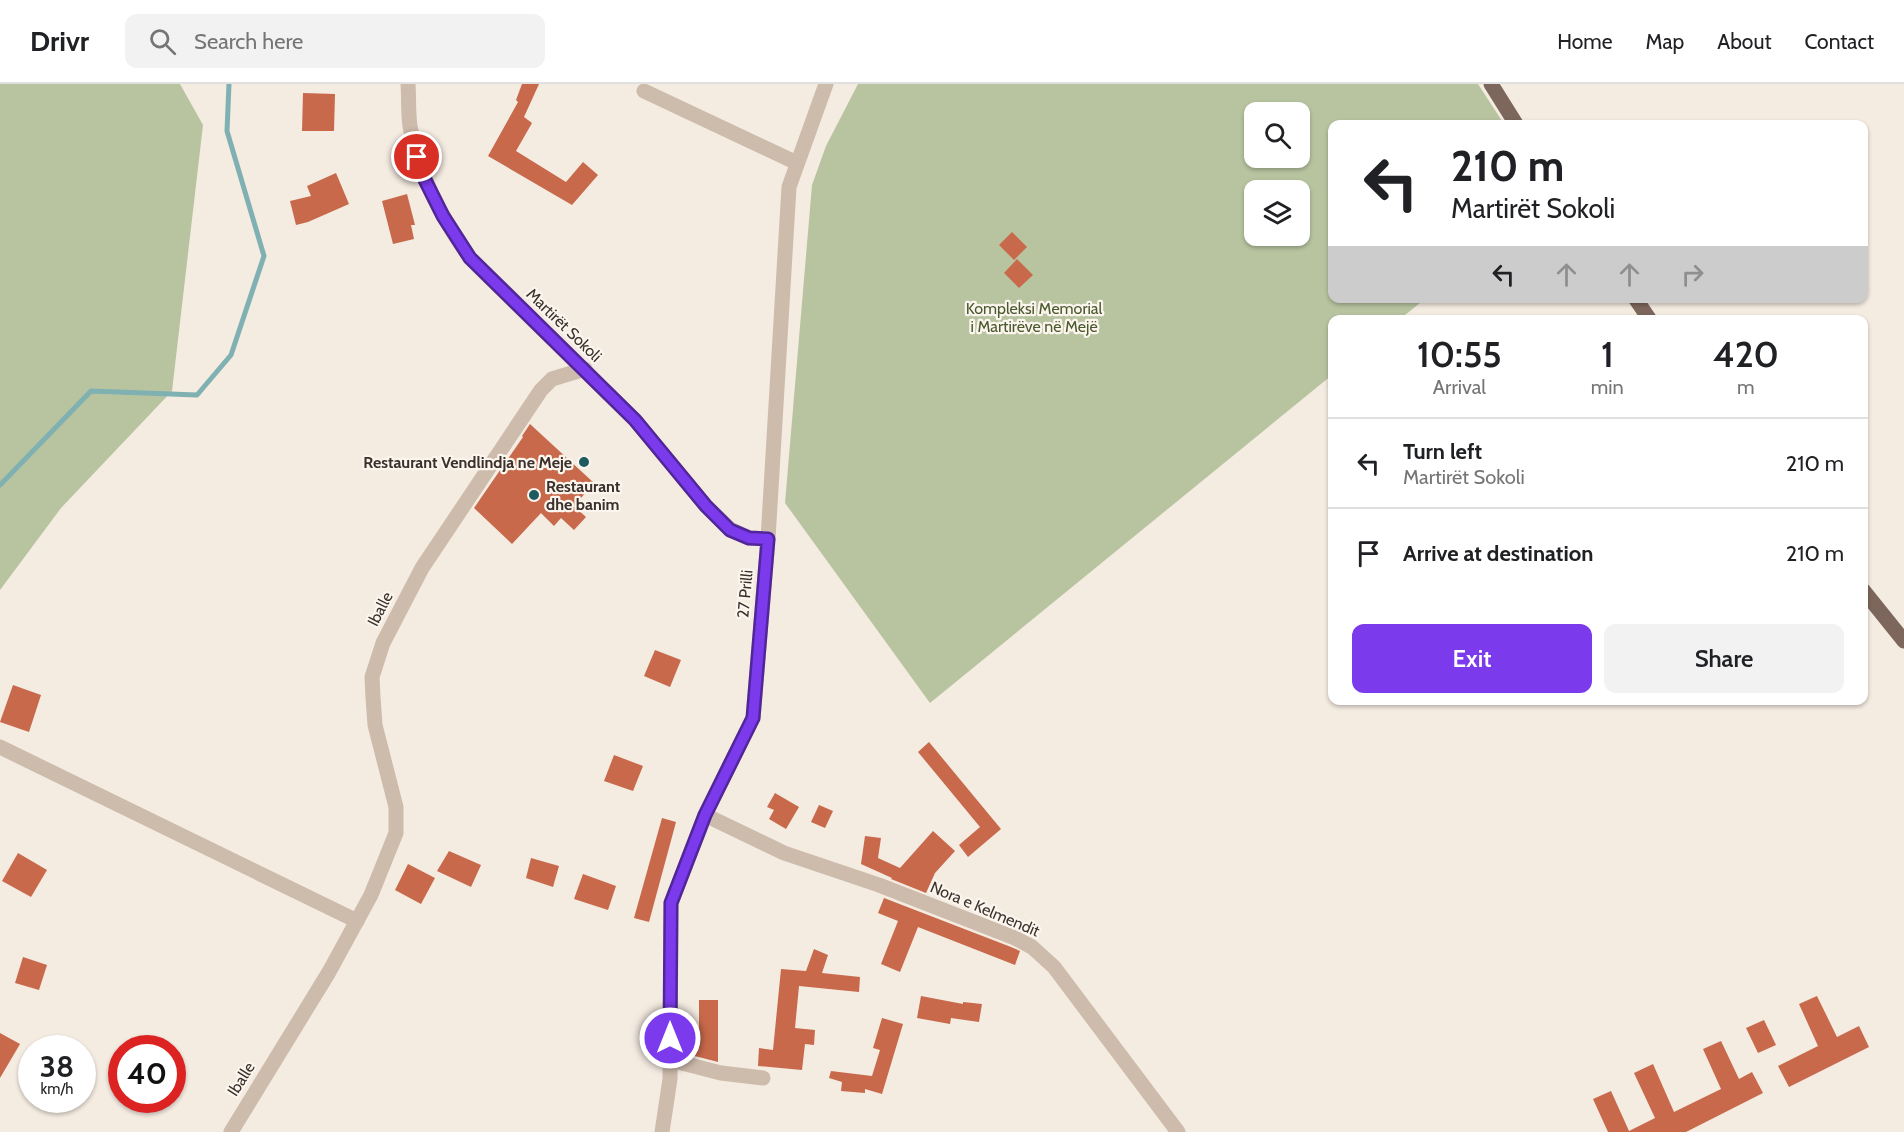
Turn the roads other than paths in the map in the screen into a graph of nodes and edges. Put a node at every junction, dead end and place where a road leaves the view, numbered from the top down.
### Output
1 (408, 84) edge
2 (825, 84) edge
3 (1491, 84) edge
4 (644, 91) dead end
5 (1514, 120) edge
6 (797, 163) junction
7 (585, 369) junction
8 (768, 539) junction
9 (1868, 596) edge
10 (1904, 641) edge
11 (0, 747) edge
12 (705, 815) junction
13 (357, 921) junction
14 (670, 1060) junction
15 (763, 1078) dead end
16 (231, 1132) edge
17 (662, 1132) edge
18 (1178, 1132) edge

1 - 7 street, Martirët Sokoli
2 - 6 street, 27 Prilli
3 - 5 main road
4 - 6 street
6 - 8 street, 27 Prilli
7 - 8 street, Martirët Sokoli
7 - 13 street, Iballe
8 - 12 street, 27 Prilli
9 - 10 main road
11 - 13 street
12 - 14 street, 27 Prilli
12 - 18 street, Nora e Kelmendit
13 - 16 street, Iballe
14 - 15 street
14 - 17 street, 27 Prilli

